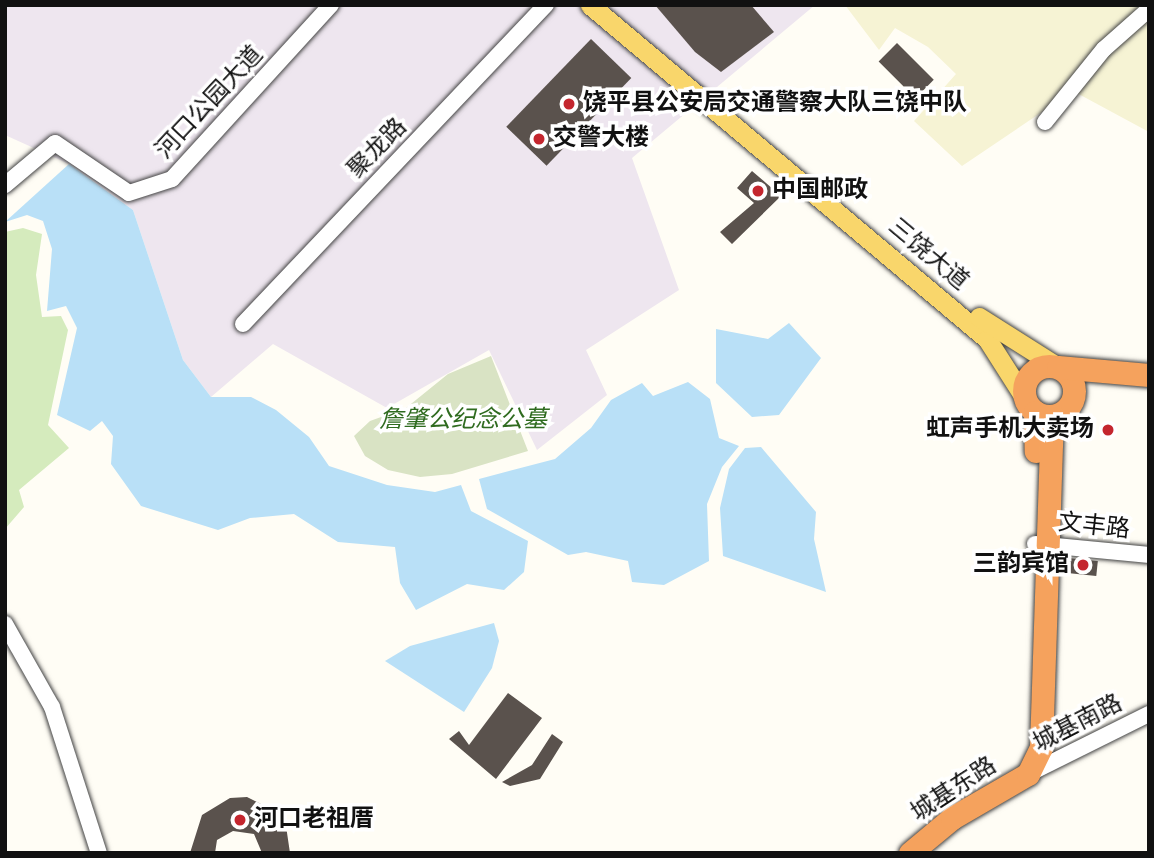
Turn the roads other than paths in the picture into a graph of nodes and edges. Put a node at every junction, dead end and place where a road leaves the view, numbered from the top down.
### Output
1 (331, 5) edge
2 (546, 5) edge
3 (590, 5) edge
4 (607, 5) edge
5 (1149, 9) edge
6 (1045, 122) dead end
7 (5, 185) edge
8 (243, 324) dead end
9 (991, 335) junction
10 (1058, 367) junction
11 (1149, 375) edge
12 (1119, 379) junction
13 (1149, 382) edge
14 (1074, 395) junction
15 (1037, 408) junction
16 (1041, 545) junction
17 (1149, 555) edge
18 (5, 624) edge
19 (1149, 714) edge
20 (1046, 757) junction
21 (1023, 777) junction
22 (99, 853) edge
23 (910, 853) edge

1 - 7 street, 河口公园大道
2 - 8 street, 聚龙路
3 - 9 main road, 三饶大道
4 - 9 main road, 三饶大道
5 - 6 street
9 - 10 main road, 三饶大道
9 - 15 main road, 三饶大道
10 - 12 highway
10 - 14 highway
10 - 15 highway
11 - 12 highway
12 - 13 highway
12 - 14 highway
14 - 15 highway
15 - 16 highway
16 - 17 street, 文丰路
16 - 20 highway
16 - 21 highway
18 - 22 street
19 - 20 street, 城基南路
20 - 21 highway
21 - 23 highway, 城基东路

